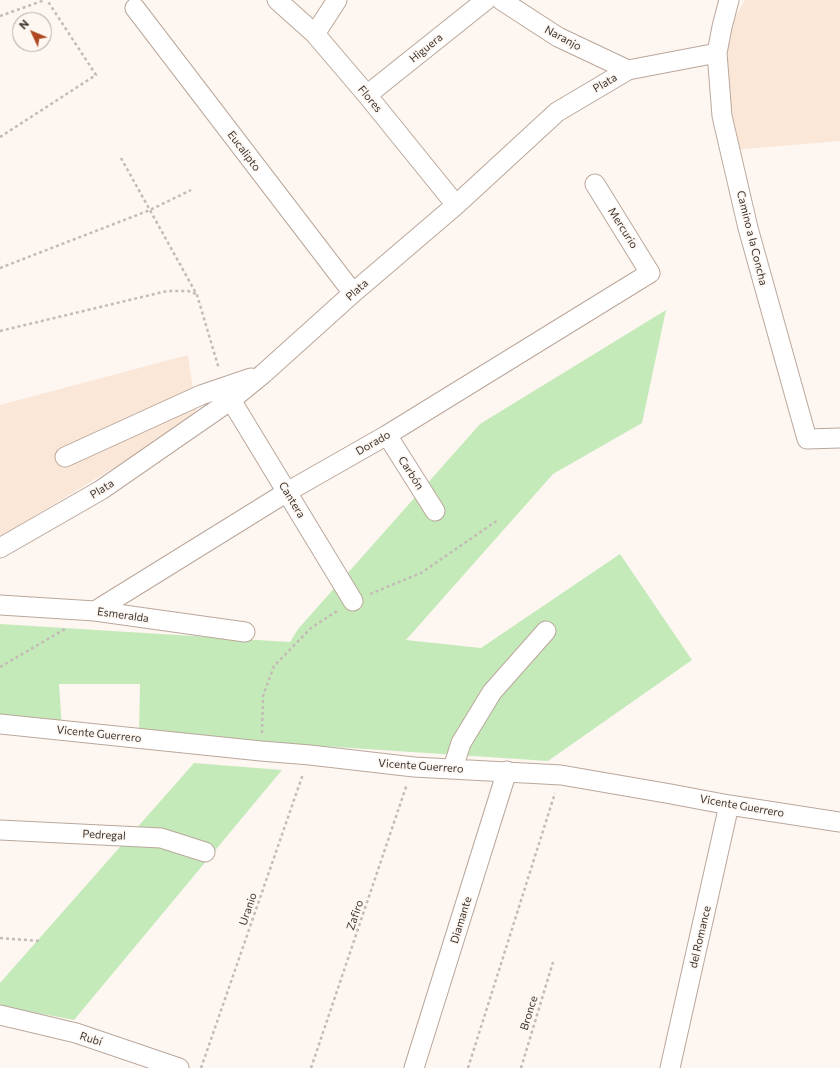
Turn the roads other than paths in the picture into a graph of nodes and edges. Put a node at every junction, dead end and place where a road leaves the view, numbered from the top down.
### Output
1 (277, 0) edge
2 (336, 0) edge
3 (486, 0) edge
4 (501, 0) edge
5 (729, 0) edge
6 (135, 8) dead end
7 (315, 34) junction
8 (717, 53) junction
9 (628, 70) junction
10 (367, 95) junction
11 (595, 184) dead end
12 (456, 205) junction
13 (650, 272) joint
14 (353, 293) junction
15 (228, 393) junction
16 (387, 435) junction
17 (840, 438) edge
18 (65, 457) dead end
19 (287, 492) junction
20 (435, 511) dead end
21 (0, 548) edge
22 (353, 601) dead end
23 (0, 605) edge
24 (95, 611) junction
25 (546, 631) dead end
26 (245, 632) dead end
27 (0, 724) edge
28 (453, 768) junction
29 (507, 771) junction
30 (729, 805) junction
31 (840, 822) edge
32 (0, 830) edge
33 (205, 852) dead end
34 (0, 1015) edge
35 (179, 1068) edge
36 (414, 1068) edge
37 (670, 1068) edge

1 - 7 street, Flores
2 - 7 street
3 - 10 street, Higuera
4 - 9 street, Naranjo
5 - 8 street, Camino a la Concha
6 - 14 street, Eucalipto
7 - 10 street, Flores
8 - 9 street, Plata
8 - 17 street, Camino a la Concha
9 - 12 street, Plata
10 - 12 street, Flores
11 - 13 street, Mercurio
12 - 14 street, Plata
13 - 16 street, Dorado
14 - 15 street, Plata
15 - 18 street
15 - 19 street, Cantera
15 - 21 street, Plata
16 - 19 street, Dorado
16 - 20 street, Carbón
19 - 22 street, Cantera
19 - 24 street, Dorado
23 - 24 street, Esmeralda
24 - 26 street, Esmeralda
25 - 28 street
27 - 28 street, Vicente Guerrero
28 - 29 street, Vicente Guerrero
29 - 30 street, Vicente Guerrero
29 - 36 street, Diamante
30 - 31 street, Vicente Guerrero
30 - 37 street, del Romance
32 - 33 street, Pedregal
34 - 35 street, Rubí

